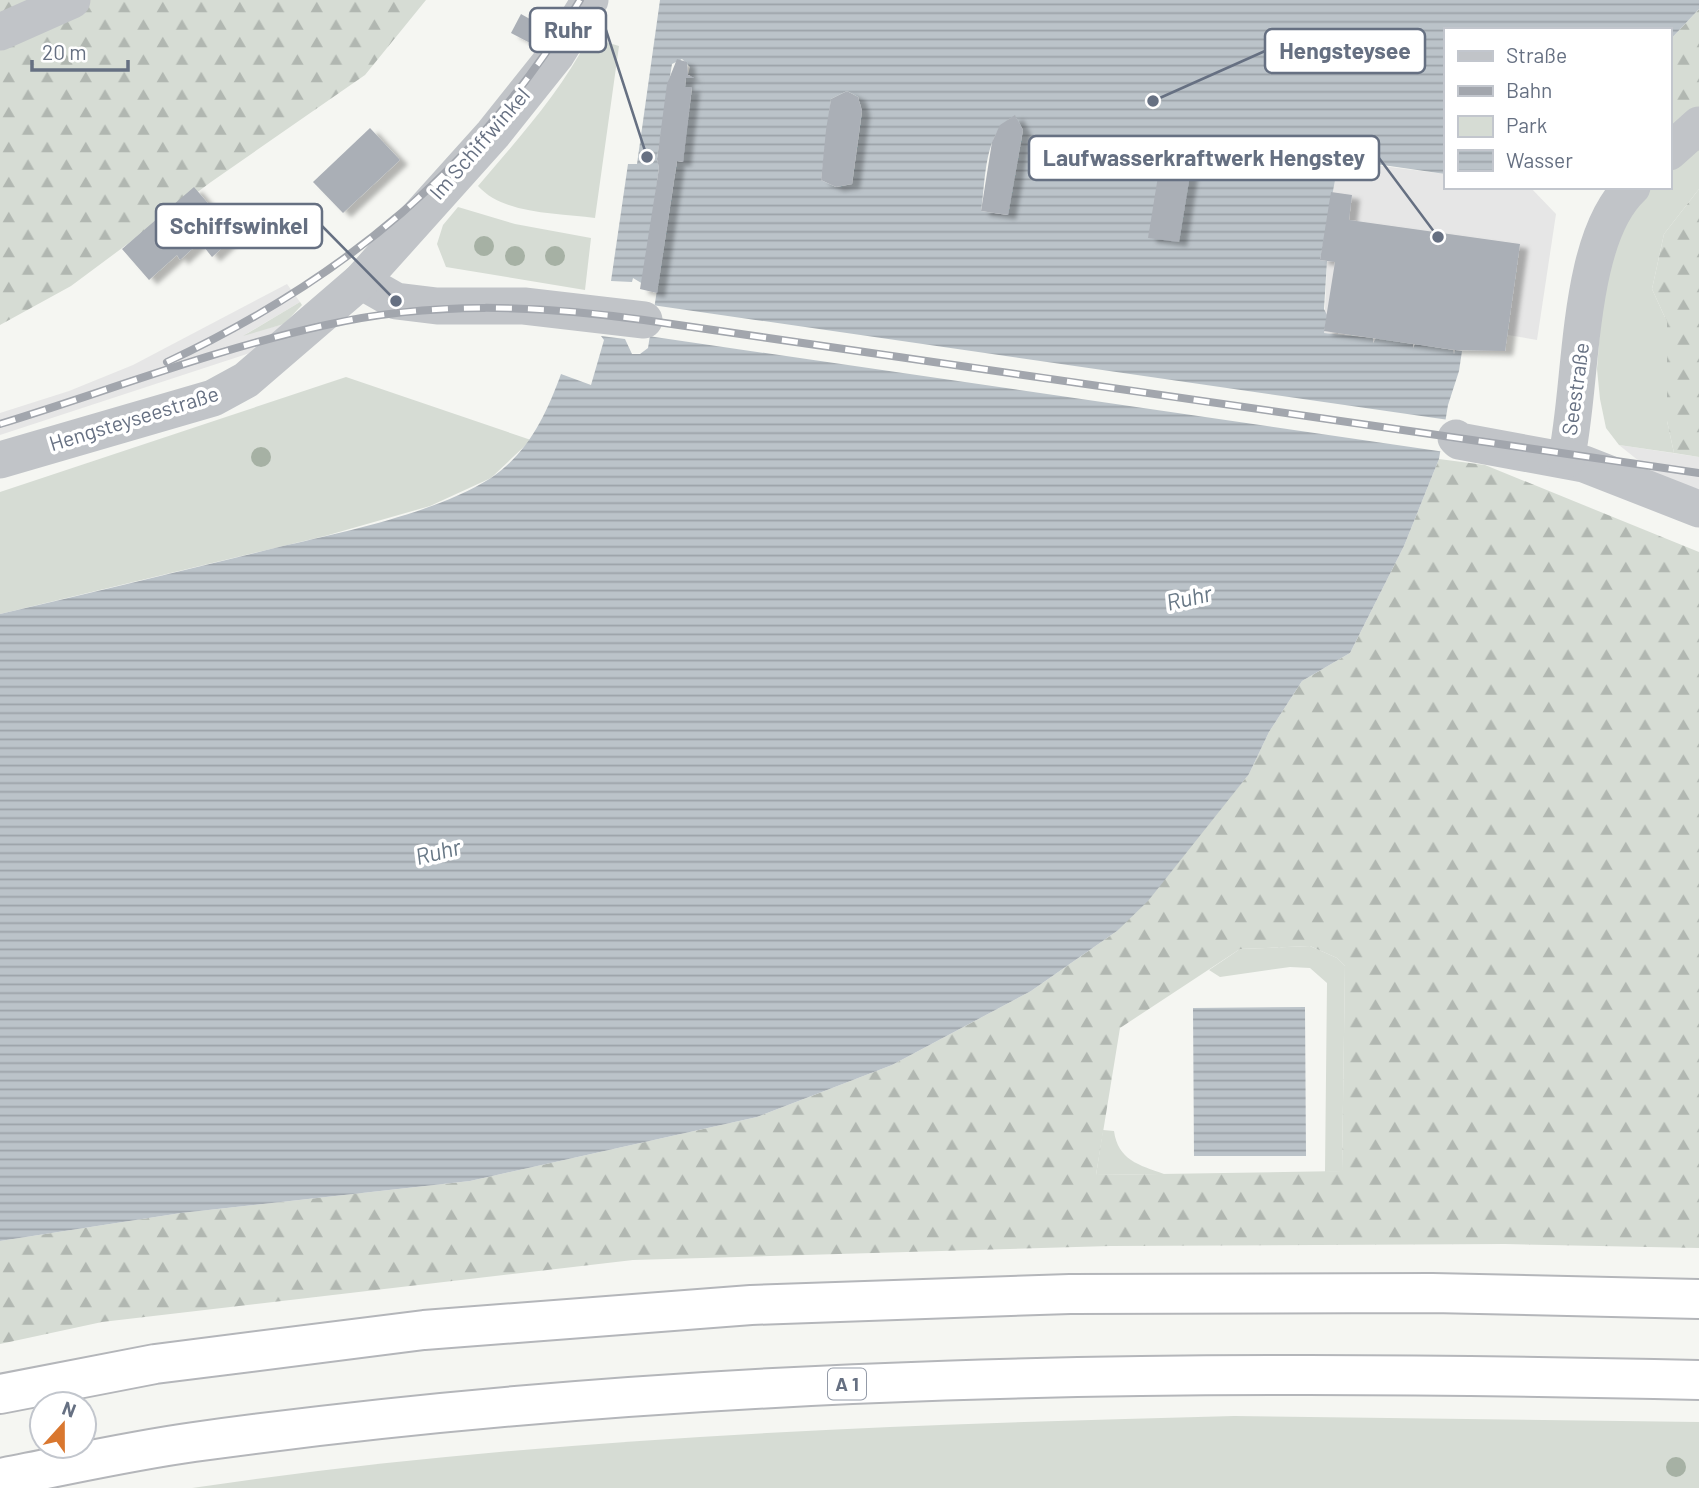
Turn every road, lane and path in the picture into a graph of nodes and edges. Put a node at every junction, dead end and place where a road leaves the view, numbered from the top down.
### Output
1 (72, 0) edge
2 (590, 0) edge
3 (0, 32) edge
4 (1699, 125) edge
5 (1671, 150) edge
6 (1630, 189) edge
7 (361, 281) junction
8 (644, 320) dead end
9 (1456, 438) dead end
10 (0, 460) edge
11 (1566, 460) junction
12 (1699, 509) edge
13 (1699, 1299) edge
14 (1699, 1380) edge
15 (0, 1394) edge
16 (0, 1478) edge

1 - 3 street
2 - 7 street, Im Schiffwinkel
4 - 5 street
6 - 11 street, Seestraße
7 - 8 street
7 - 10 street, Hengsteyseestraße
9 - 11 street
11 - 12 street, Seestraße
13 - 15 highway
14 - 16 highway, A 1

